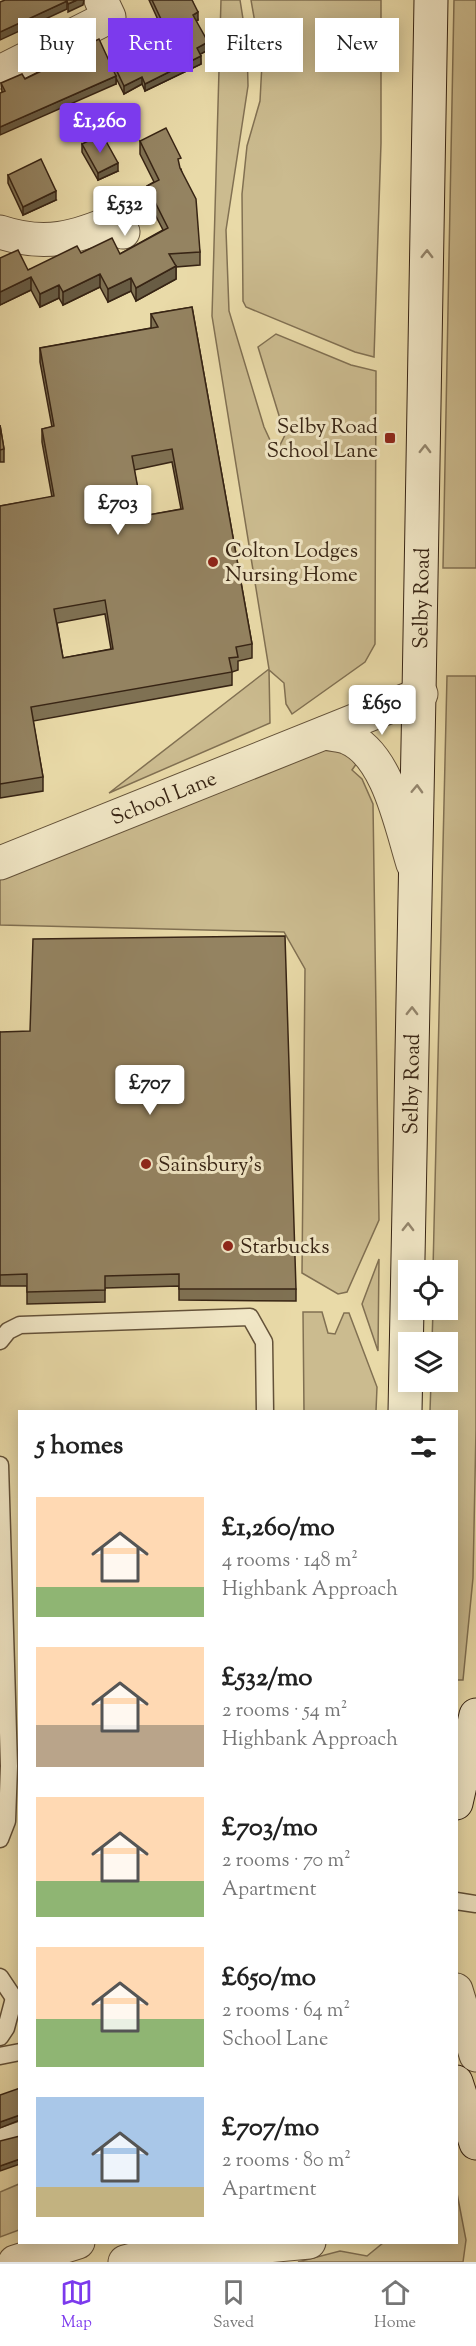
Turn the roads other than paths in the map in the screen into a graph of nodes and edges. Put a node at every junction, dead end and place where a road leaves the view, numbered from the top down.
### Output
1 (101, 0) edge
2 (431, 0) edge
3 (0, 72) edge
4 (0, 232) edge
5 (123, 232) dead end
6 (421, 694) junction
7 (325, 733) junction
8 (0, 863) edge
9 (415, 868) junction
10 (2, 1334) edge
11 (265, 1410) edge
12 (405, 1410) edge
13 (0, 1466) edge
14 (11, 1572) edge
15 (475, 1723) edge
16 (14, 1795) edge
17 (458, 1795) edge
18 (0, 1839) edge
19 (458, 1901) edge
20 (476, 1904) edge
21 (0, 1977) edge
22 (458, 1996) edge
23 (17, 1998) edge
24 (0, 2037) edge
25 (18, 2052) edge
26 (476, 2055) edge
27 (0, 2056) edge
28 (458, 2089) edge
29 (469, 2127) edge
30 (18, 2131) edge
31 (0, 2138) edge
32 (72, 2244) edge
33 (295, 2244) edge
34 (248, 2251) edge
35 (15, 2262) edge
36 (125, 2262) edge

1 - 3 main road
6 -> 2 main road, Selby Road
4 - 5 main road
6 - 7 main road, School Lane
9 -> 6 main road, Selby Road
7 - 8 main road, School Lane
7 - 9 main road
12 -> 9 main road, Selby Road
10 - 11 lane
13 - 14 lane
14 - 16 lane
15 - 17 main road
16 - 18 lane
19 - 20 lane
21 - 23 lane
22 - 26 main road
23 - 24 lane
25 - 27 lane
28 - 29 main road
30 - 31 lane
32 - 35 main road
33 - 34 main road
34 - 36 main road

